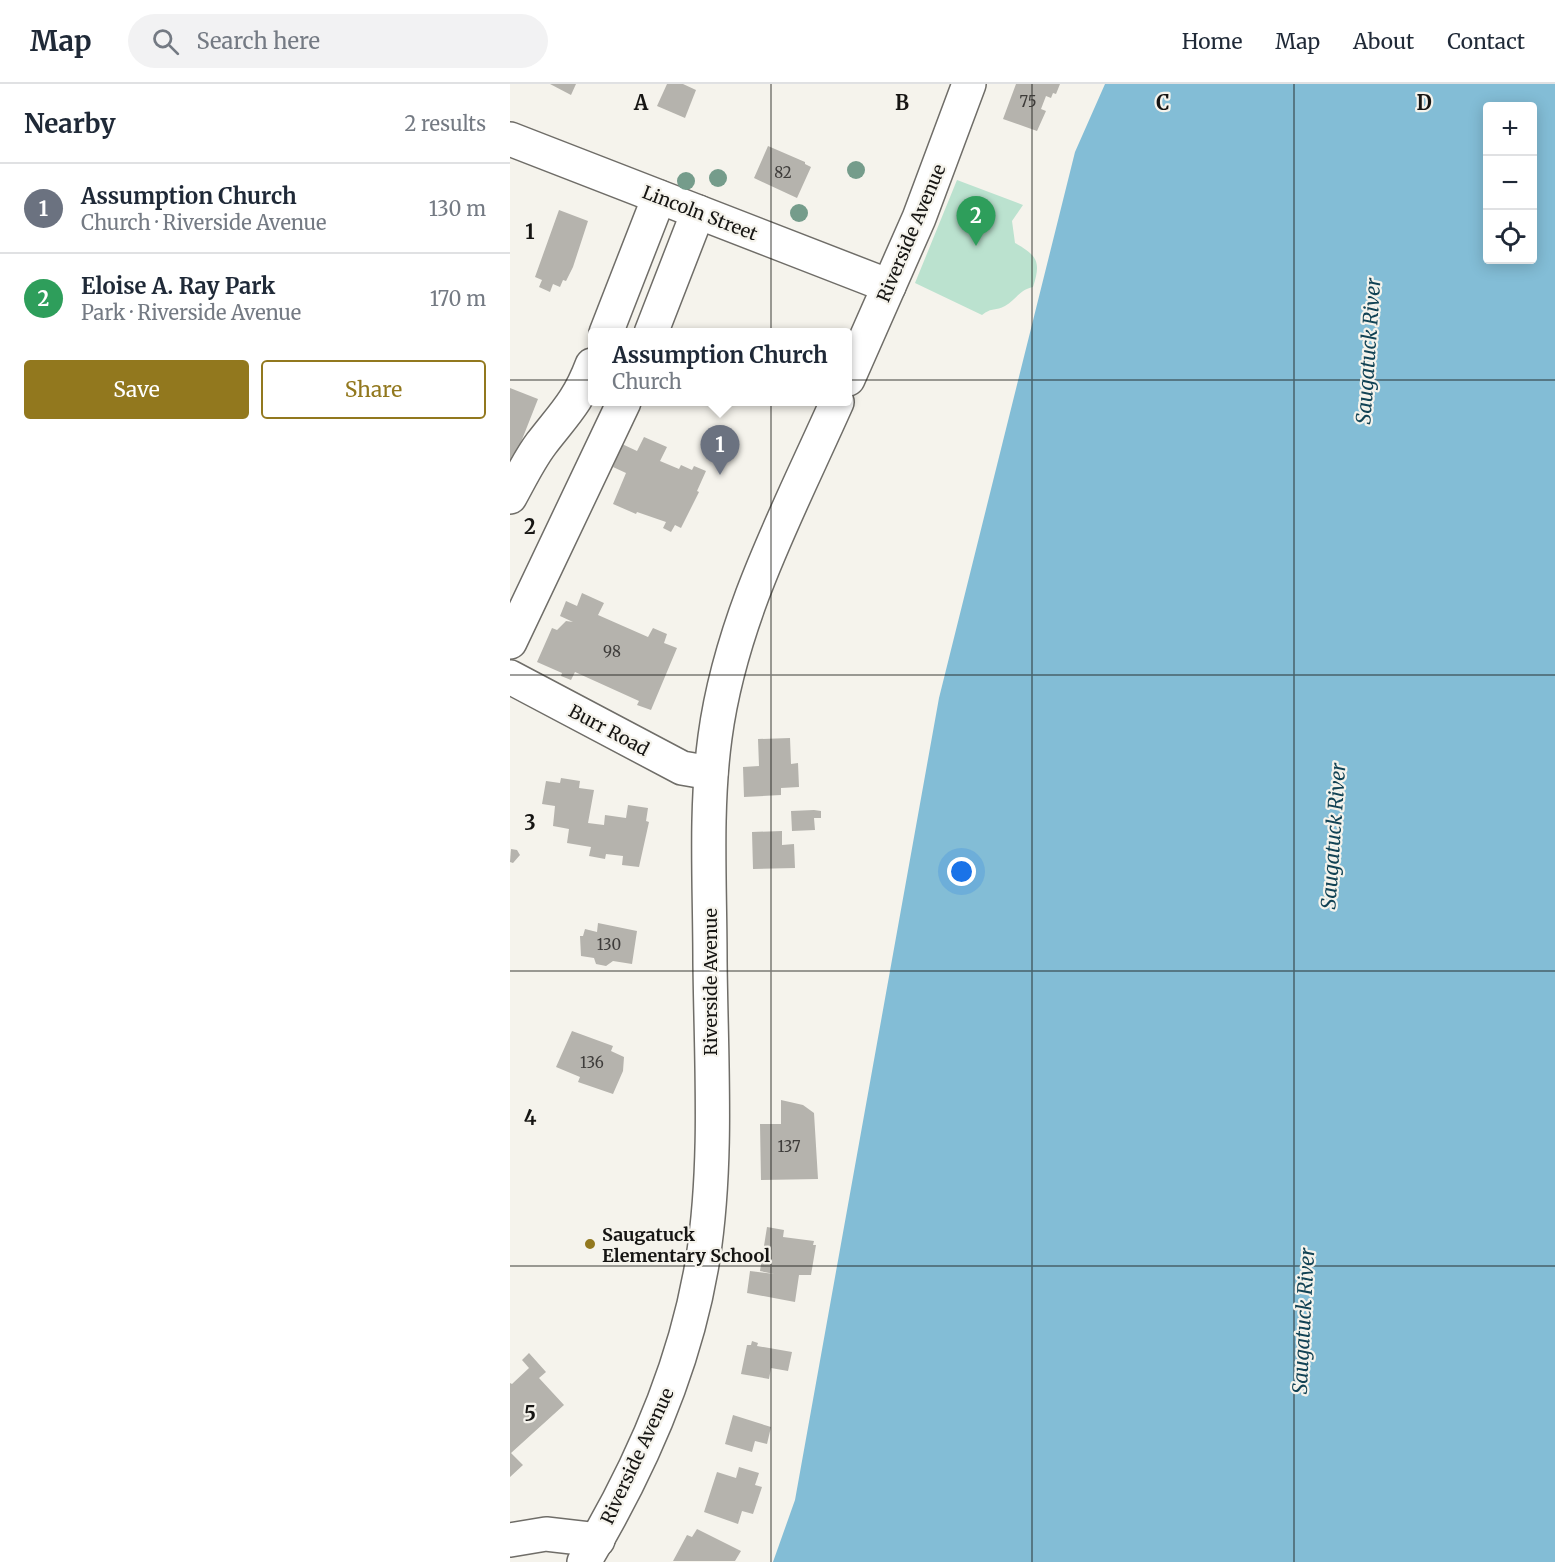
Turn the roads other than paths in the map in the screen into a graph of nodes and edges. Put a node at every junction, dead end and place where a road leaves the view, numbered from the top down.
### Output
1 (969, 84) edge
2 (510, 140) edge
3 (659, 197) junction
4 (698, 212) junction
5 (889, 286) junction
6 (608, 328) edge
7 (653, 328) edge
8 (852, 370) edge
9 (588, 376) edge
10 (622, 406) edge
11 (835, 406) edge
12 (562, 421) junction
13 (605, 443) junction
14 (510, 497) edge
15 (510, 642) edge
16 (510, 677) edge
17 (711, 773) junction
18 (510, 1540) edge
19 (591, 1551) edge

1 - 5 main road, Riverside Avenue
2 - 3 main road, Lincoln Street
3 - 4 main road, Lincoln Street
3 - 6 main road
4 - 5 main road, Lincoln Street
4 - 7 main road
5 - 8 main road, Riverside Avenue
9 - 12 main road
10 - 13 main road
11 - 17 main road, Riverside Avenue
12 - 13 main road
12 - 14 main road
13 - 15 main road
16 - 17 main road, Burr Road
17 - 19 main road, Riverside Avenue
18 - 19 main road

